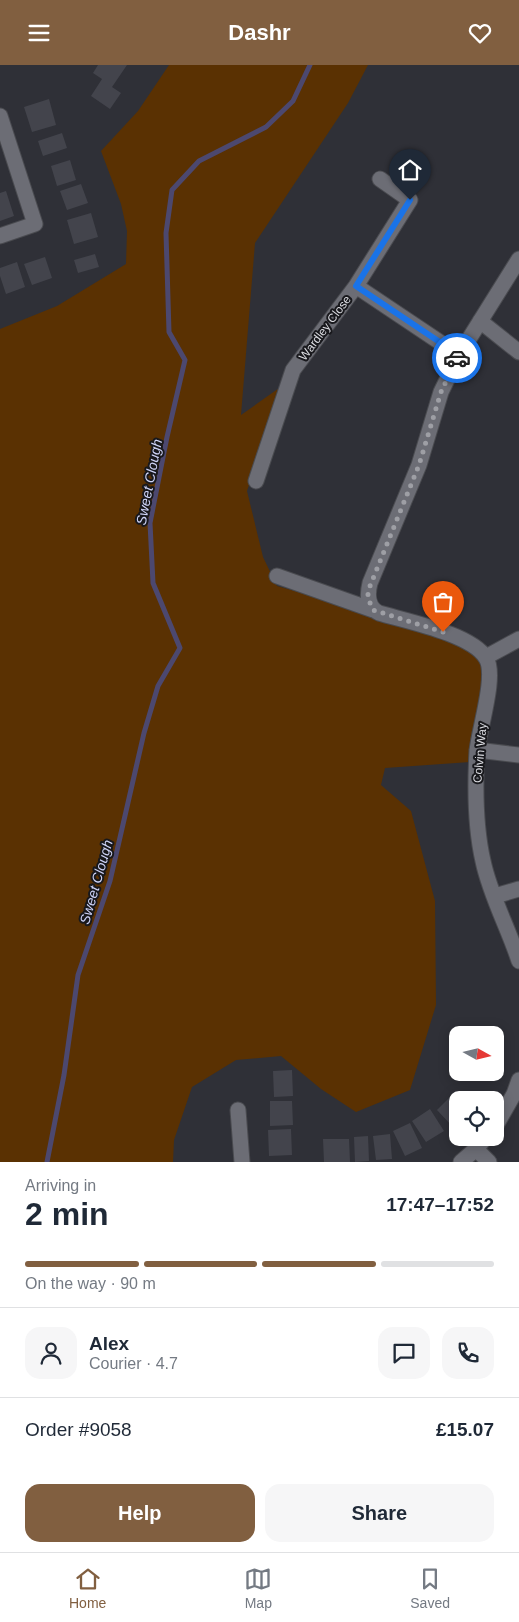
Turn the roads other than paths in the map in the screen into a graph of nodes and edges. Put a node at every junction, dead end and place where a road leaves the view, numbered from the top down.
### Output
1 (0, 116) edge
2 (380, 179) dead end
3 (0, 236) edge
4 (519, 259) edge
5 (356, 286) junction
6 (480, 321) junction
7 (519, 352) edge
8 (459, 355) junction
9 (256, 481) dead end
10 (277, 576) dead end
11 (376, 612) junction
12 (519, 639) edge
13 (486, 657) junction
14 (477, 750) junction
15 (519, 755) edge
16 (519, 889) edge
17 (495, 896) junction
18 (519, 961) edge
19 (519, 1080) edge
20 (238, 1110) dead end
21 (504, 1111) edge
22 (478, 1146) edge
23 (482, 1146) edge
24 (242, 1162) edge
25 (461, 1162) edge
26 (489, 1162) edge

1 - 3 street
2 - 5 street, Wardley Close
4 - 6 street
5 - 8 street, Wardley Close
5 - 9 street, Wardley Close
6 - 7 street
6 - 8 street
8 - 11 street
10 - 11 street
11 - 13 street
12 - 13 street
13 - 14 street, Colvin Way
14 - 15 street
14 - 17 street, Colvin Way
16 - 17 street
17 - 18 street, Colvin Way
19 - 21 street
20 - 24 street
22 - 25 street
23 - 26 street

